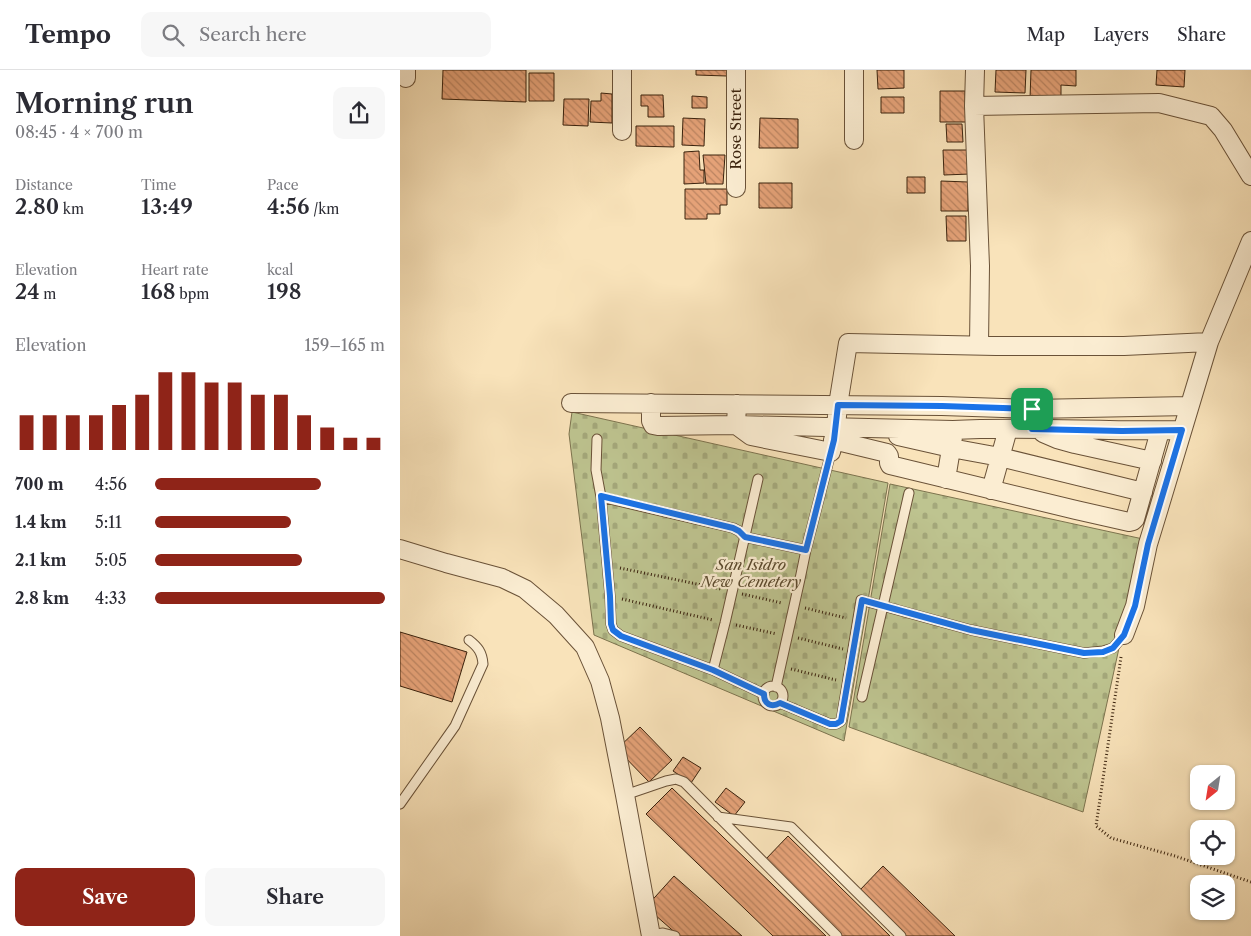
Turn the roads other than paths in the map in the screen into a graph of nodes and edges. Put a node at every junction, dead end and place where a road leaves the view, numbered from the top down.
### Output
1 (622, 70) edge
2 (736, 70) edge
3 (854, 70) edge
4 (975, 70) edge
5 (974, 106) junction
6 (622, 131) dead end
7 (854, 140) dead end
8 (1251, 176) edge
9 (736, 188) dead end
10 (1251, 241) edge
11 (1209, 342) junction
12 (978, 345) junction
13 (652, 403) junction
14 (571, 404) dead end
15 (737, 404) junction
16 (838, 405) junction
17 (942, 406) junction
18 (1189, 406) junction
19 (1122, 407) junction
20 (1032, 409) junction
21 (736, 426) junction
22 (859, 427) junction
23 (1008, 429) junction
24 (1034, 429) junction
25 (947, 430) junction
26 (1182, 430) junction
27 (1122, 431) junction
28 (1160, 431) junction
29 (597, 439) dead end
30 (833, 440) junction
31 (952, 448) junction
32 (1000, 457) junction
33 (1152, 461) junction
34 (758, 479) dead end
35 (946, 479) junction
36 (991, 490) junction
37 (1143, 492) junction
38 (910, 493) dead end
39 (601, 496) junction
40 (745, 537) junction
41 (400, 549) edge
42 (806, 550) junction
43 (883, 606) junction
44 (1124, 635) joint
45 (469, 640) dead end
46 (713, 670) junction
47 (776, 687) junction
48 (764, 694) junction
49 (862, 696) dead end
50 (780, 703) junction
51 (625, 795) junction
52 (400, 804) edge
53 (718, 817) junction
54 (650, 935) edge
55 (675, 936) edge
56 (837, 936) edge
57 (901, 936) edge

1 - 6 street
2 - 9 street, Rose Street
3 - 7 street
4 - 5 street
5 - 8 street
5 - 12 street
10 - 11 street
11 - 12 street
11 - 18 street
12 - 16 street
13 - 14 street
13 - 15 street
13 - 21 street
15 - 16 street
15 - 21 street
16 - 17 street
16 - 30 street
17 - 20 street
17 - 25 street
18 - 19 street
18 - 26 street
19 - 20 street
19 - 27 street
20 - 24 street
21 - 30 street
21 - 30 street
22 - 25 street
22 - 30 street
22 - 31 street
23 - 24 street
23 - 25 street
23 - 32 street
24 - 27 street
24 - 33 street
25 - 31 street
26 - 28 street
26 - 44 street
27 - 28 street
28 - 33 street
29 - 39 lane
30 - 35 street
30 - 42 lane
31 - 32 street
31 - 35 street
32 - 36 street
32 - 37 street
33 - 37 street
34 - 40 lane
35 - 36 street
36 - 37 street
38 - 43 lane
39 - 40 lane
39 - 46 lane
40 - 42 lane
40 - 46 lane
41 - 51 street
42 - 47 lane
43 - 44 lane
43 - 49 lane
43 - 50 lane
45 - 52 lane
46 - 48 lane
47 - 48 lane
47 - 50 lane
48 - 50 lane
51 - 53 lane
51 - 54 street
53 - 56 lane
53 - 57 lane
54 - 55 lane

